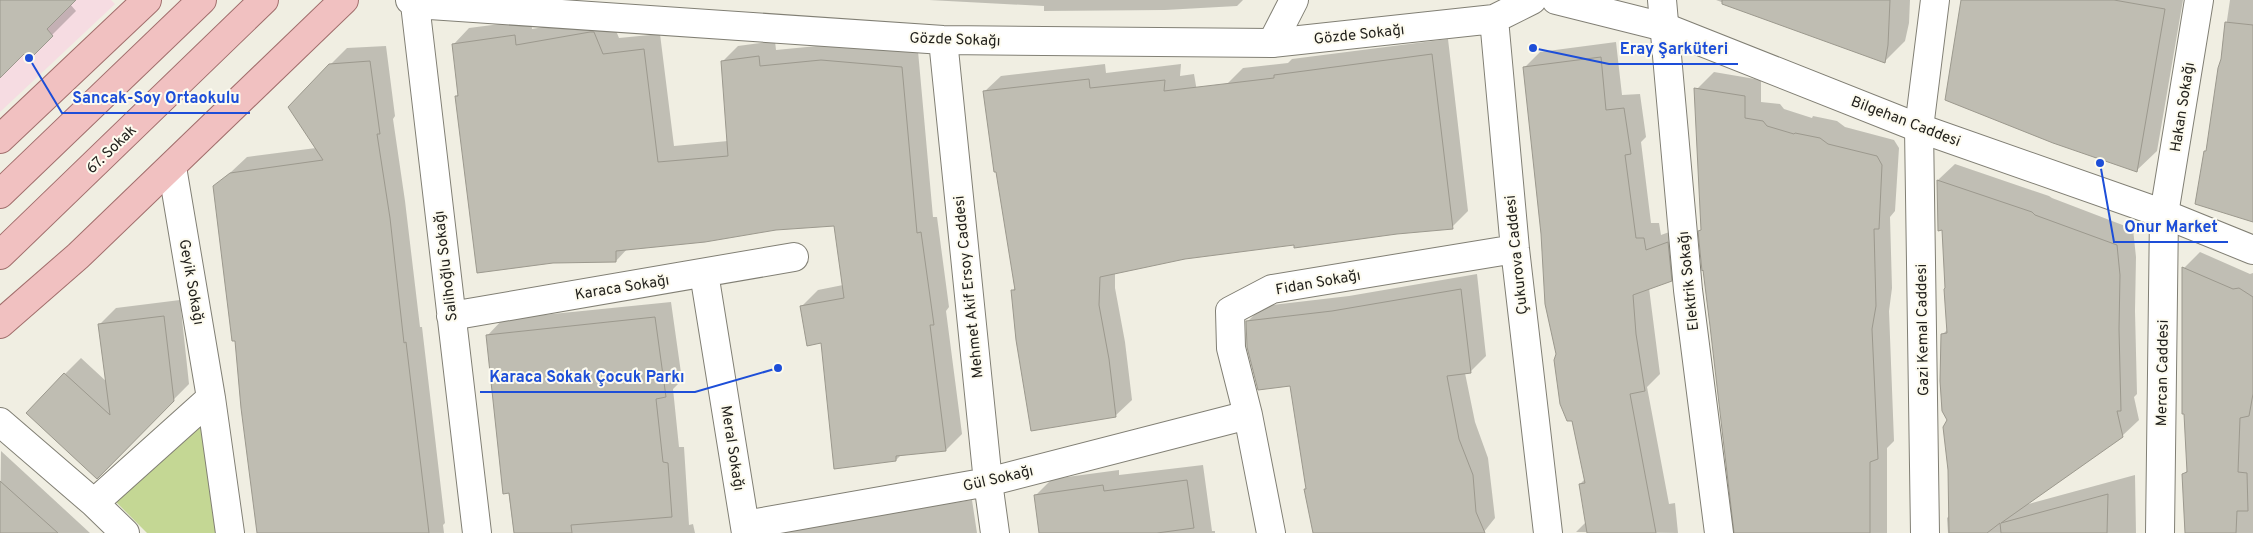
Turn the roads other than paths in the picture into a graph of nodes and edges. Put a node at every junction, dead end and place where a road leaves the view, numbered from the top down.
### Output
1 (147, 0) edge
2 (202, 0) edge
3 (264, 0) edge
4 (344, 0) edge
5 (1294, 0) edge
6 (1532, 0) edge
7 (1556, 0) edge
8 (1662, 0) edge
9 (1935, 0) edge
10 (2199, 0) edge
11 (413, 2) edge
12 (1494, 19) junction
13 (1664, 27) junction
14 (944, 40) junction
15 (1272, 42) junction
16 (1919, 128) junction
17 (0, 139) edge
18 (172, 167) junction
19 (0, 194) edge
20 (2164, 214) junction
21 (1515, 249) junction
22 (2253, 250) edge
23 (0, 255) edge
24 (794, 257) dead end
25 (704, 273) junction
26 (451, 316) junction
27 (0, 324) edge
28 (211, 398) junction
29 (1248, 415) junction
30 (0, 422) edge
31 (988, 482) junction
32 (94, 504) junction
33 (746, 529) edge
34 (125, 533) edge
35 (230, 533) edge
36 (478, 533) edge
37 (995, 533) edge
38 (1271, 533) edge
39 (1548, 533) edge
40 (1718, 533) edge
41 (1925, 533) edge
42 (2160, 533) edge

1 - 17 main road
2 - 19 main road
3 - 23 main road, 67. Sokak
4 - 18 main road
5 - 15 street
6 - 12 street
7 - 13 street, Bilgehan Caddesi
8 - 13 street, Elektrik Sokağı
9 - 16 street, Gazi Kemal Caddesi
10 - 20 street, Hakan Sokağı
11 - 14 street, Gözde Sokağı
11 - 26 street, Salihoğlu Sokağı
12 - 15 street, Gözde Sokağı
12 - 21 street, Çukurova Caddesi
13 - 16 street, Bilgehan Caddesi
13 - 40 street, Elektrik Sokağı
14 - 15 street, Gözde Sokağı
14 - 31 street, Mehmet Akif Ersoy Caddesi
16 - 20 street, Bilgehan Caddesi
16 - 41 street, Gazi Kemal Caddesi
18 - 27 main road
18 - 28 street, Geyik Sokağı
20 - 22 street, Bilgehan Caddesi
20 - 42 street, Mercan Caddesi
21 - 29 street, Fidan Sokağı
21 - 39 street, Çukurova Caddesi
24 - 25 street, Karaca Sokağı
25 - 26 street, Karaca Sokağı
25 - 33 street, Meral Sokağı
26 - 36 street, Salihoğlu Sokağı
28 - 32 street
28 - 35 street, Geyik Sokağı
29 - 31 street, Gül Sokağı
29 - 38 street
30 - 32 street
31 - 33 street, Gül Sokağı
31 - 37 street, Mehmet Akif Ersoy Caddesi
32 - 34 street

